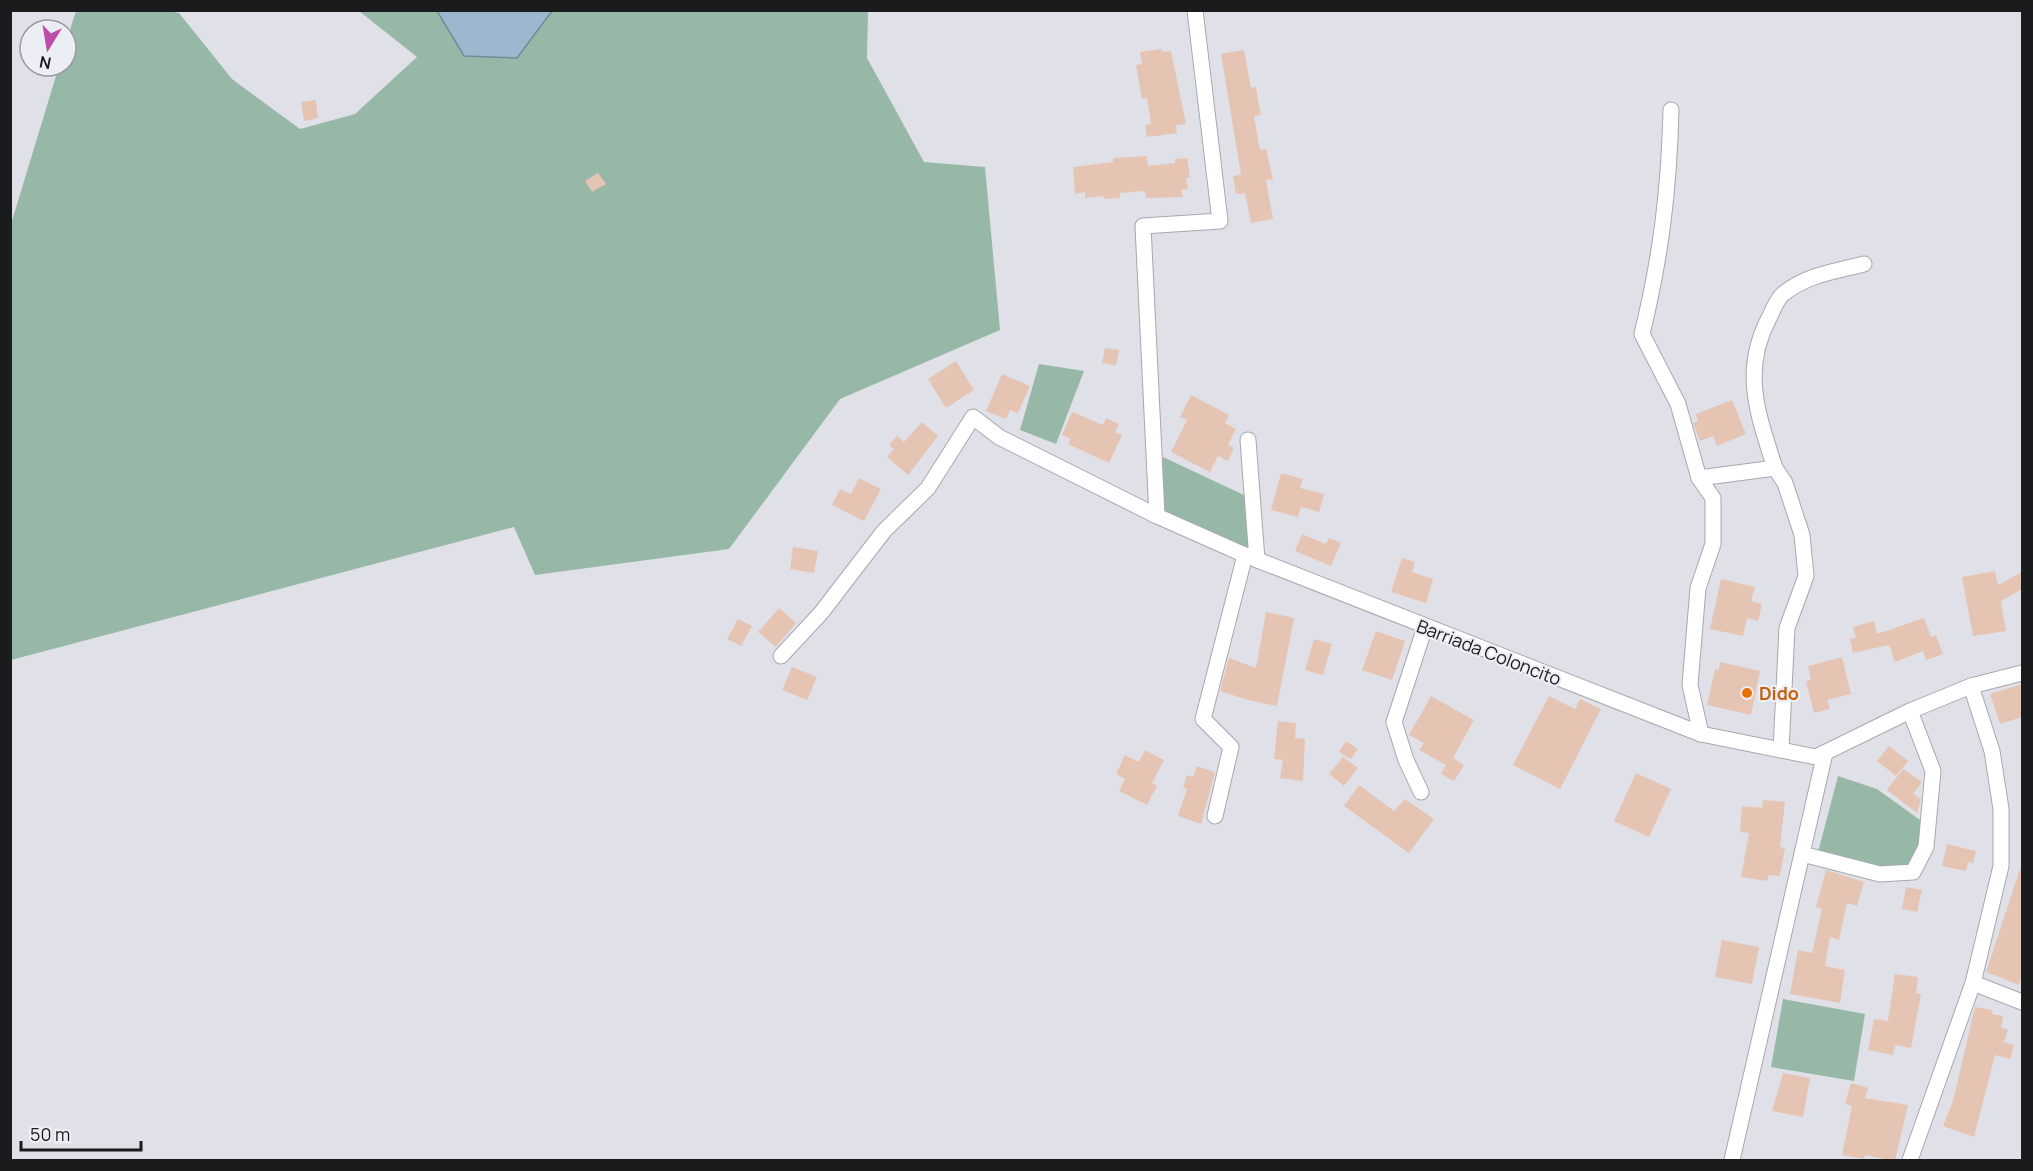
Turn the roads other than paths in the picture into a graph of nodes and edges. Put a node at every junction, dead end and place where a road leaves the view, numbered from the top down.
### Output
1 (1195, 10) edge
2 (1671, 110) dead end
3 (1864, 264) dead end
4 (1248, 441) dead end
5 (1775, 468) junction
6 (1700, 477) junction
7 (1157, 516) junction
8 (1251, 558) junction
9 (1425, 627) junction
10 (781, 656) dead end
11 (2022, 673) edge
12 (1971, 686) junction
13 (1910, 711) junction
14 (1701, 734) junction
15 (1781, 750) junction
16 (1825, 753) junction
17 (1421, 792) dead end
18 (1215, 816) dead end
19 (1802, 854) junction
20 (1973, 982) junction
21 (2022, 1002) edge
22 (1732, 1161) edge
23 (1910, 1161) edge

1 - 7 street
2 - 6 street
3 - 5 street
4 - 8 street
5 - 6 street
5 - 15 street
6 - 14 street
7 - 8 street, Barriada Coloncito
7 - 10 street, Barriada Coloncito
8 - 9 street, Barriada Coloncito
8 - 18 street
9 - 14 street, Barriada Coloncito
9 - 17 street
11 - 12 street, Barriada Coloncito
12 - 13 street, Barriada Coloncito
12 - 20 street
13 - 16 street, Barriada Coloncito
13 - 19 street
14 - 15 street, Barriada Coloncito
15 - 16 street, Barriada Coloncito
16 - 19 street
19 - 22 street
20 - 21 street
20 - 23 street

